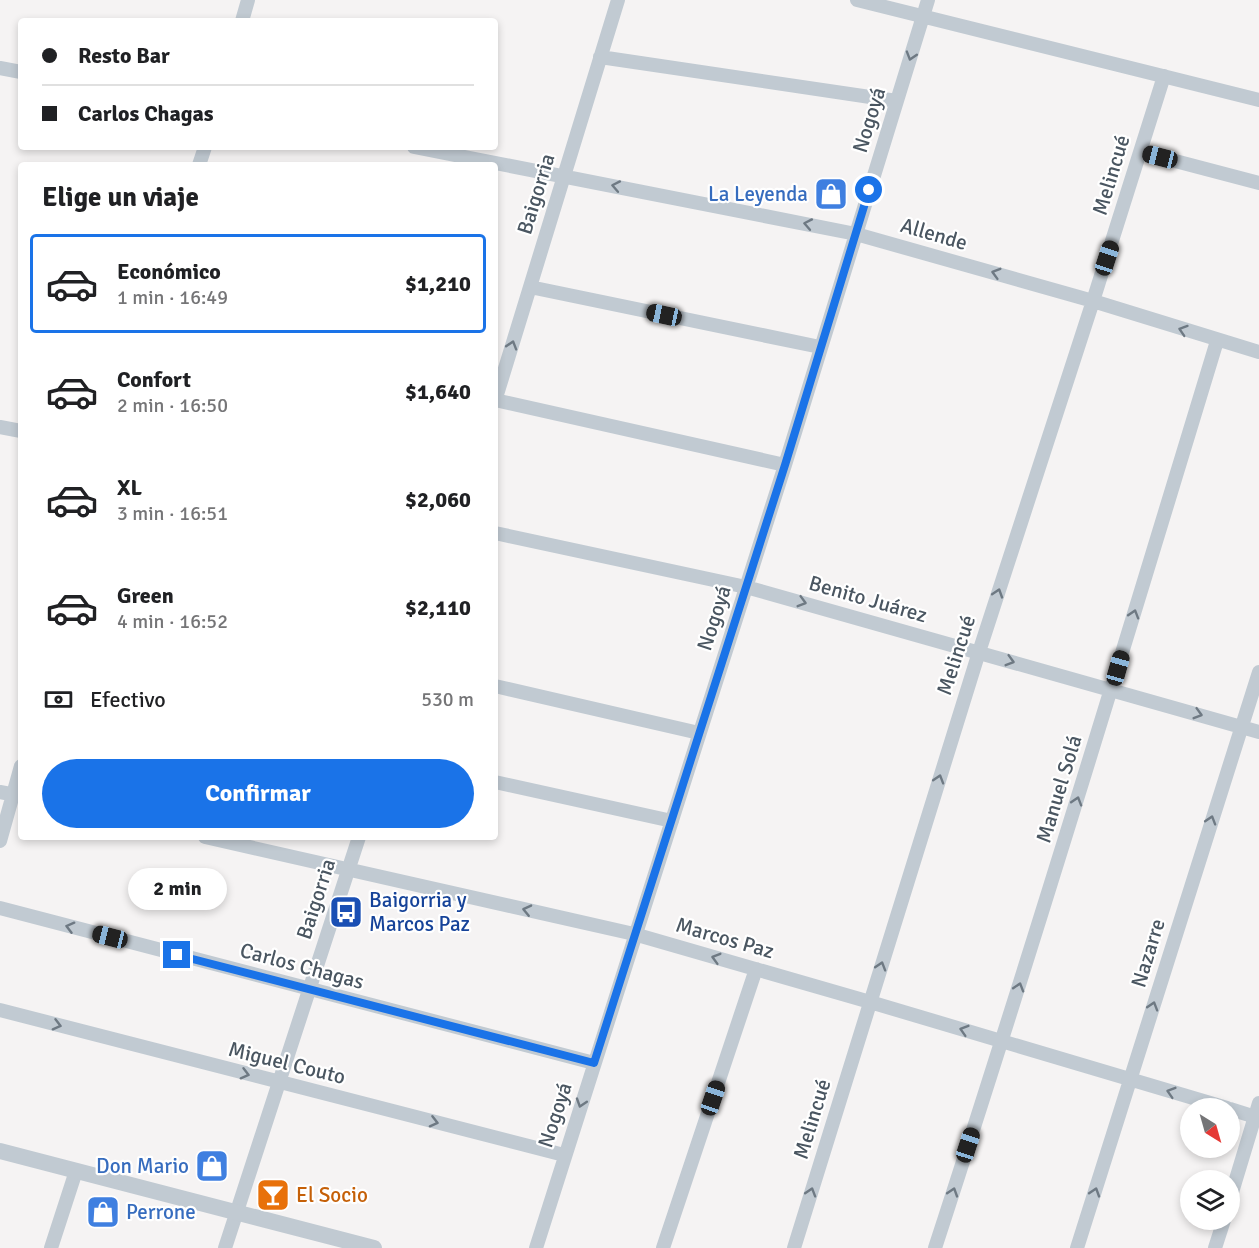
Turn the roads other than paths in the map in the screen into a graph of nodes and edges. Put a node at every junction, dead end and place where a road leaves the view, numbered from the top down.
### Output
1 (248, 0) edge
2 (618, 0) edge
3 (857, 0) edge
4 (928, 0) edge
5 (923, 16) junction
6 (243, 18) edge
7 (600, 57) junction
8 (0, 68) edge
9 (18, 71) edge
10 (1164, 76) junction
11 (1259, 100) edge
12 (897, 101) junction
13 (430, 150) edge
14 (1140, 152) junction
15 (492, 162) edge
16 (498, 163) edge
17 (564, 176) junction
18 (1259, 183) edge
19 (856, 234) junction
20 (530, 287) junction
21 (1093, 301) junction
22 (1217, 341) junction
23 (820, 347) junction
24 (1259, 352) edge
25 (498, 391) edge
26 (498, 402) edge
27 (0, 427) edge
28 (18, 430) edge
29 (785, 465) junction
30 (498, 534) edge
31 (746, 587) junction
32 (979, 652) junction
33 (1259, 672) edge
34 (498, 687) edge
35 (1112, 689) junction
36 (1241, 727) junction
37 (1259, 732) edge
38 (699, 733) junction
39 (18, 774) edge
40 (498, 783) edge
41 (11, 794) edge
42 (672, 821) junction
43 (220, 840) edge
44 (358, 840) edge
45 (0, 841) edge
46 (349, 868) junction
47 (0, 908) edge
48 (634, 934) junction
49 (756, 969) junction
50 (309, 990) junction
51 (870, 1002) junction
52 (0, 1010) edge
53 (1002, 1041) junction
54 (594, 1063) junction
55 (1130, 1080) junction
56 (279, 1083) junction
57 (1191, 1098) edge
58 (1259, 1103) edge
59 (1240, 1113) edge
60 (1257, 1118) edge
61 (0, 1151) edge
62 (564, 1155) junction
63 (1240, 1170) edge
64 (76, 1171) junction
65 (236, 1212) junction
66 (1221, 1230) edge
67 (51, 1248) edge
68 (225, 1248) edge
69 (374, 1248) edge
70 (536, 1248) edge
71 (663, 1248) edge
72 (794, 1248) edge
73 (934, 1248) edge
74 (1077, 1248) edge
75 (1215, 1248) edge

1 - 6 street
2 - 7 street, Baigorria
3 - 5 street
4 - 5 street, Nogoyá
5 - 10 street
5 -> 12 street, Nogoyá
7 - 12 street
7 - 17 street, Baigorria
8 - 9 street
10 - 11 street
10 - 14 street, Melincué
12 - 19 street, Nogoyá
13 - 15 street, Allende
14 - 18 street
14 - 21 street, Melincué
16 - 17 street, Allende
19 -> 17 street, Allende
17 - 20 street, Baigorria
21 -> 19 street, Allende
19 - 23 street, Nogoyá
20 - 23 street
25 -> 20 street, Baigorria
22 -> 21 street, Allende
32 -> 21 street, Melincué
22 - 24 street, Allende
35 -> 22 street, Manuel Solá
23 - 29 street, Nogoyá
26 - 29 street
27 - 28 street
29 - 31 street, Nogoyá
30 - 31 street, Benito Juárez
31 -> 32 street, Benito Juárez
31 - 38 street, Nogoyá
32 -> 35 street, Benito Juárez
51 -> 32 street, Melincué
33 - 36 street, Nazarre
34 - 38 street
35 -> 36 street, Benito Juárez
53 -> 35 street, Manuel Solá
36 - 37 street, Benito Juárez
55 -> 36 street, Nazarre
38 - 42 street, Nogoyá
39 - 41 street
40 - 42 street
41 - 45 street
42 - 48 street, Nogoyá
43 - 46 street, Marcos Paz
44 - 46 street, Baigorria
48 -> 46 street, Marcos Paz
46 - 50 street, Baigorria
50 -> 47 street, Carlos Chagas
49 -> 48 street, Marcos Paz
48 - 54 street, Nogoyá
49 - 51 street, Marcos Paz
49 - 71 street
50 - 54 street, Carlos Chagas
50 - 56 street, Baigorria
53 -> 51 street, Marcos Paz
72 -> 51 street, Melincué
52 -> 56 street, Miguel Couto
53 - 55 street, Marcos Paz
73 -> 53 street, Manuel Solá
54 -> 62 street, Nogoyá
57 -> 55 street, Marcos Paz
74 -> 55 street, Nazarre
56 -> 62 street, Miguel Couto
56 - 65 street, Baigorria
58 - 60 street
59 - 60 street, Marcos Paz
60 - 63 street
61 - 64 street
62 - 70 street, Nogoyá
64 - 65 street
64 - 67 street
65 - 68 street, Baigorria
65 - 69 street
66 - 75 street

